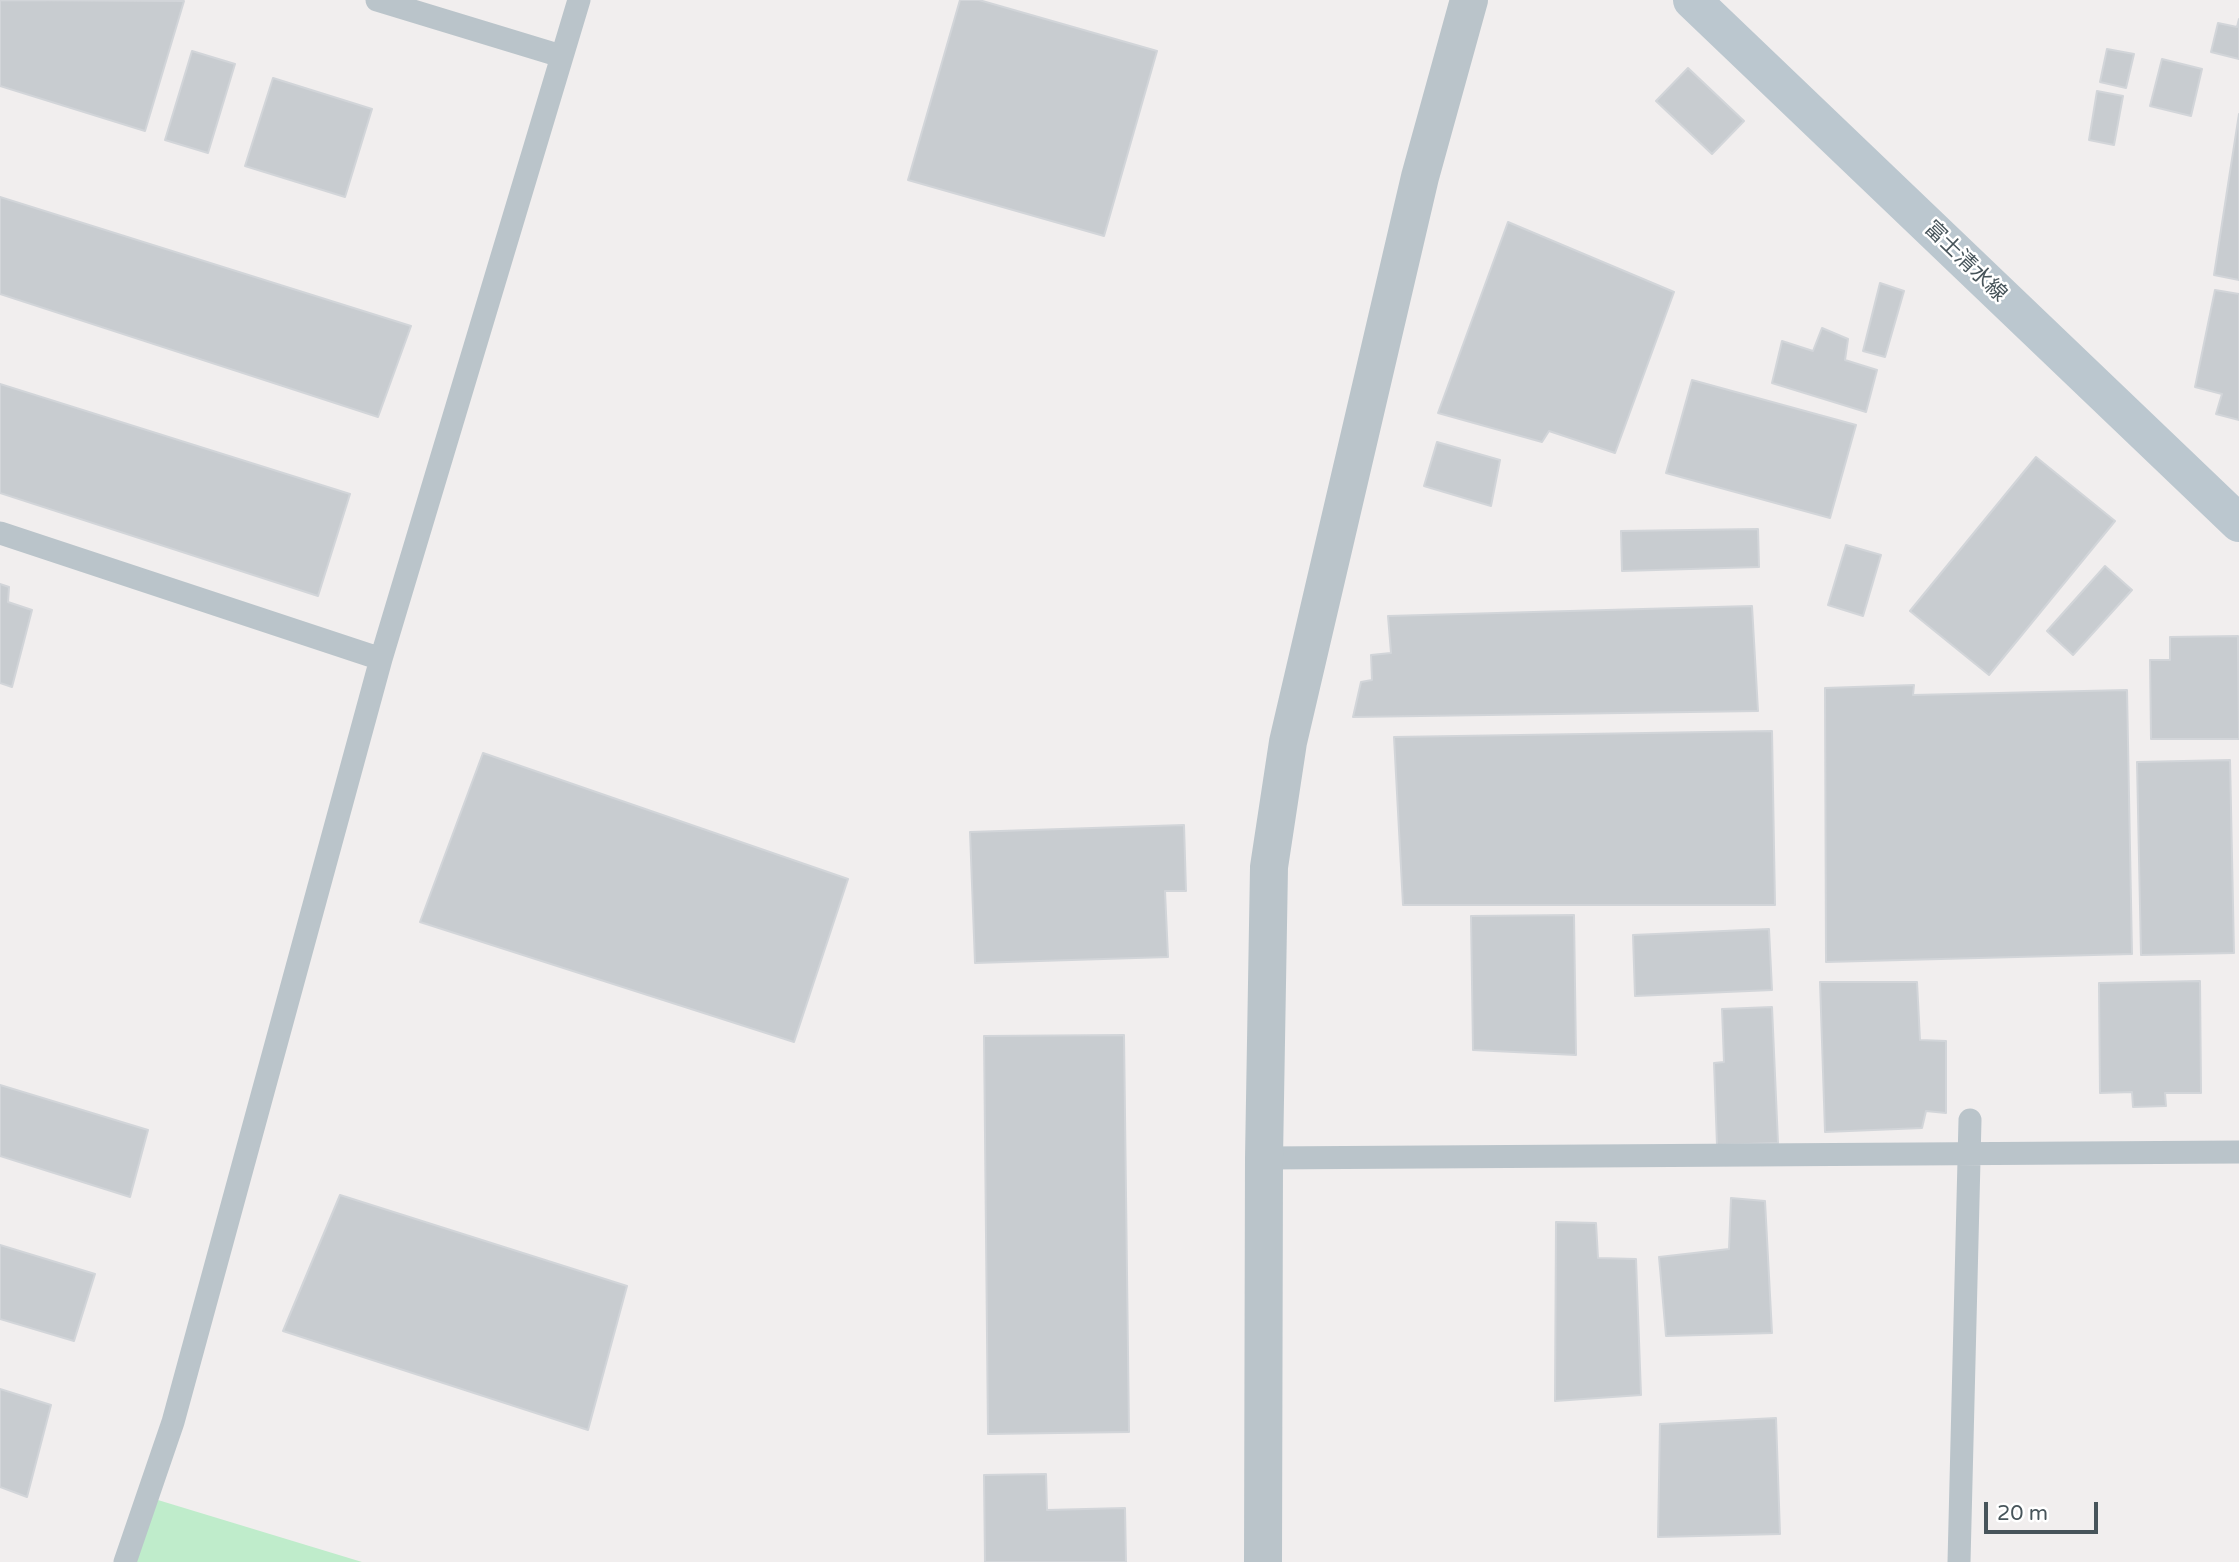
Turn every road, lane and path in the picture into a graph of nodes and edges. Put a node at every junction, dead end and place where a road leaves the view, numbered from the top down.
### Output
1 (377, 0) edge
2 (579, 0) edge
3 (1469, 0) edge
4 (1692, 0) edge
5 (561, 56) junction
6 (2239, 523) edge
7 (0, 533) edge
8 (381, 659) junction
9 (1970, 1120) dead end
10 (2239, 1152) edge
11 (1970, 1154) junction
12 (1264, 1158) junction
13 (125, 1562) edge
14 (1263, 1562) edge
15 (1959, 1562) edge

1 - 5 lane
2 - 5 lane
3 - 12 street
4 - 6 main road, 富士清水線
5 - 8 lane
7 - 8 lane
8 - 13 lane
9 - 11 lane
10 - 11 lane
11 - 12 lane
11 - 15 lane
12 - 14 street

